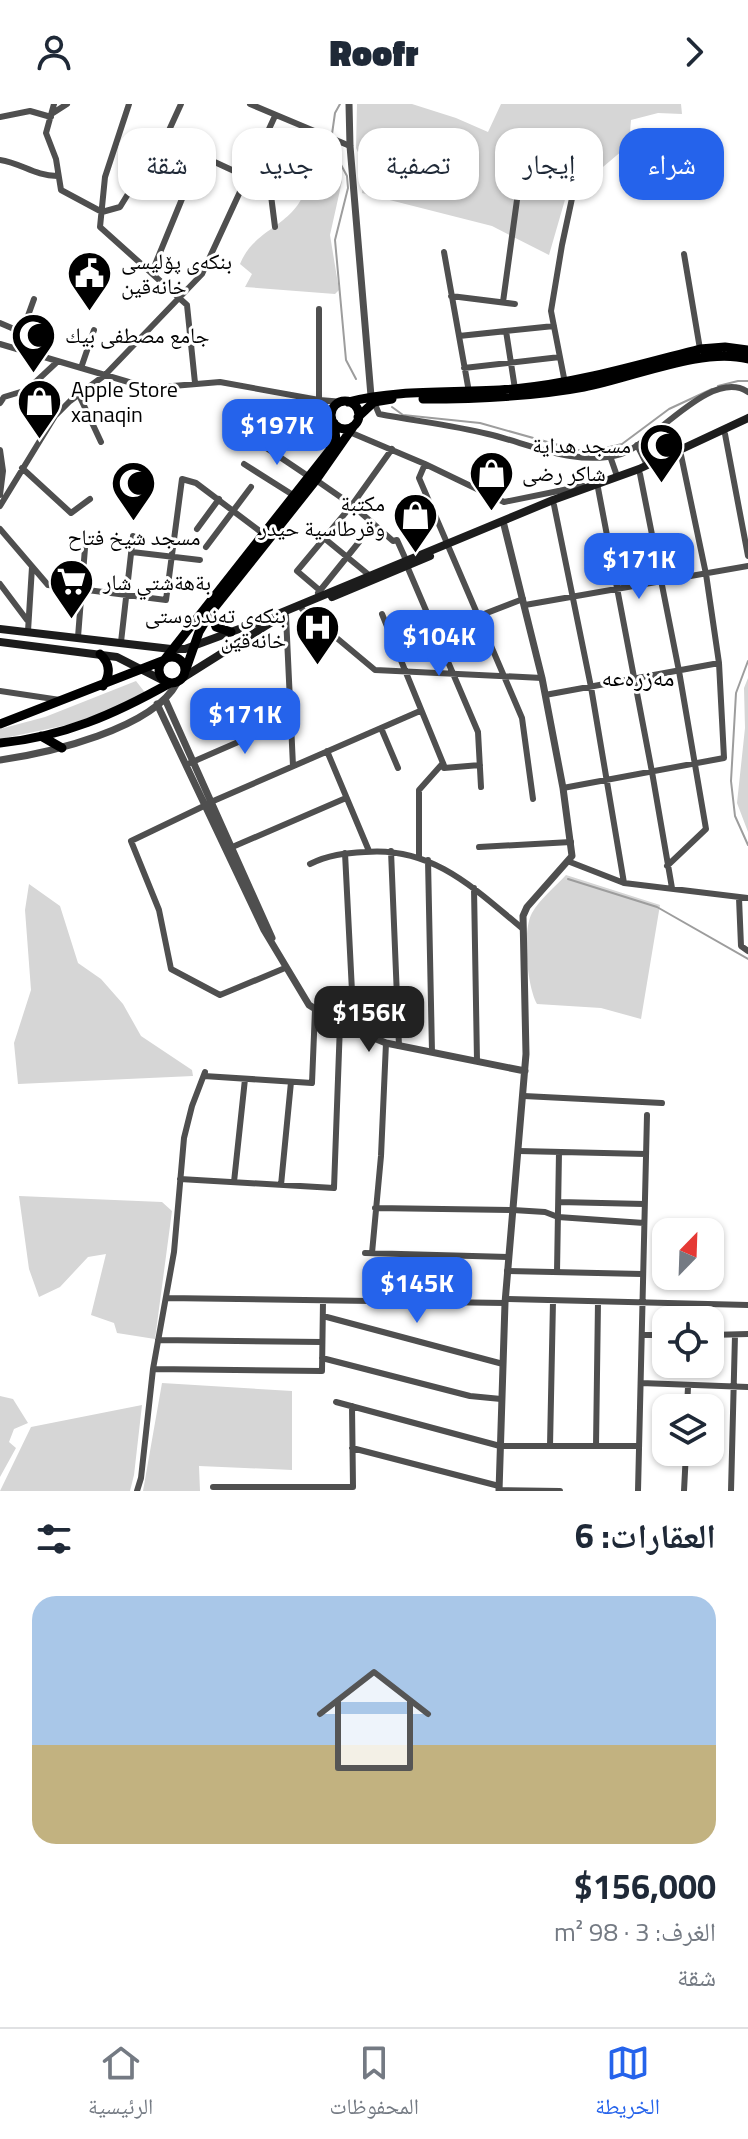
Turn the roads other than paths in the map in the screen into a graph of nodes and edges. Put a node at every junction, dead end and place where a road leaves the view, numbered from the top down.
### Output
1 (54, 104) edge
2 (67, 104) edge
3 (129, 104) edge
4 (181, 104) edge
5 (250, 104) edge
6 (349, 104) edge
7 (52, 115) junction
8 (275, 116) junction
9 (0, 117) edge
10 (170, 128) edge
11 (270, 128) edge
12 (350, 146) junction
13 (0, 160) edge
14 (57, 176) junction
15 (124, 200) edge
16 (182, 200) edge
17 (236, 200) edge
18 (272, 200) edge
19 (517, 200) edge
20 (572, 200) edge
21 (102, 212) junction
22 (275, 227) dead end
23 (444, 252) dead end
24 (684, 254) dead end
25 (152, 272) junction
26 (451, 296) junction
27 (180, 298) junction
28 (34, 299) dead end
29 (503, 302) junction
30 (515, 304) dead end
31 (319, 309) dead end
32 (0, 323) edge
33 (554, 326) junction
34 (94, 330) dead end
35 (506, 331) junction
36 (21, 332) junction
37 (459, 336) junction
38 (0, 344) edge
39 (16, 349) junction
40 (700, 349) junction
41 (748, 350) edge
42 (560, 357) junction
43 (748, 359) edge
44 (57, 362) junction
45 (511, 363) junction
46 (81, 368) junction
47 (464, 368) junction
48 (105, 375) junction
49 (195, 383) junction
50 (565, 383) junction
51 (515, 389) junction
52 (469, 392) junction
53 (748, 392) edge
54 (79, 395) junction
55 (373, 399) junction
56 (319, 400) junction
57 (346, 402) junction
58 (0, 403) edge
59 (748, 420) edge
60 (344, 425) junction
61 (725, 434) junction
62 (101, 442) dead end
63 (259, 443) dead end
64 (637, 445) junction
65 (392, 449) junction
66 (0, 450) edge
67 (681, 455) junction
68 (610, 456) junction
69 (244, 464) dead end
70 (425, 464) junction
71 (647, 465) junction
72 (22, 468) junction
73 (640, 474) junction
74 (617, 476) junction
75 (312, 478) junction
76 (595, 486) junction
77 (251, 487) dead end
78 (0, 495) edge
79 (293, 495) junction
80 (90, 499) dead end
81 (219, 499) junction
82 (504, 502) junction
83 (352, 505) junction
84 (554, 505) junction
85 (0, 506) edge
86 (234, 511) junction
87 (507, 521) junction
88 (0, 529) edge
89 (197, 529) dead end
90 (133, 536) dead end
91 (266, 536) junction
92 (324, 538) junction
93 (359, 542) dead end
94 (448, 545) junction
95 (206, 547) dead end
96 (85, 548) dead end
97 (132, 552) junction
98 (173, 556) junction
99 (748, 556) edge
100 (348, 557) junction
101 (200, 560) dead end
102 (407, 563) junction
103 (748, 566) edge
104 (32, 567) junction
105 (706, 574) junction
106 (369, 575) junction
107 (32, 577) junction
108 (43, 579) junction
109 (662, 581) junction
110 (0, 584) edge
111 (81, 589) junction
112 (618, 590) junction
113 (322, 592) junction
114 (127, 595) junction
115 (573, 597) junction
116 (524, 602) junction
117 (302, 609) junction
118 (211, 612) junction
119 (382, 614) dead end
120 (286, 616) junction
121 (478, 616) junction
122 (28, 621) junction
123 (0, 629) edge
124 (32, 632) junction
125 (231, 632) junction
126 (437, 634) junction
127 (78, 637) junction
128 (0, 642) edge
129 (121, 642) junction
130 (194, 646) junction
131 (396, 648) junction
132 (171, 649) junction
133 (100, 654) junction
134 (164, 660) junction
135 (719, 663) junction
136 (139, 669) junction
137 (679, 671) junction
138 (405, 672) junction
139 (453, 674) junction
140 (504, 676) junction
141 (542, 678) junction
142 (176, 679) junction
143 (635, 679) junction
144 (103, 686) junction
145 (591, 687) junction
146 (0, 691) edge
147 (545, 695) junction
148 (63, 701) junction
149 (161, 701) junction
150 (420, 711) junction
151 (291, 719) junction
152 (0, 724) edge
153 (381, 728) junction
154 (41, 736) junction
155 (0, 743) edge
156 (62, 748) junction
157 (327, 751) junction
158 (0, 760) edge
159 (190, 764) junction
160 (695, 764) junction
161 (480, 765) junction
162 (293, 766) junction
163 (442, 766) junction
164 (398, 768) dead end
165 (652, 772) junction
166 (607, 780) junction
167 (481, 787) dead end
168 (563, 788) junction
169 (346, 798) junction
170 (533, 799) dead end
171 (209, 803) junction
172 (572, 842) junction
173 (479, 847) dead end
174 (229, 848) junction
175 (369, 851) junction
176 (391, 851) junction
177 (345, 853) junction
178 (419, 857) junction
179 (428, 860) junction
180 (570, 862) junction
181 (310, 864) dead end
182 (667, 866) junction
183 (624, 883) junction
184 (474, 888) junction
185 (672, 888) junction
186 (739, 898) junction
187 (748, 898) edge
188 (523, 929) junction
189 (748, 951) edge
190 (285, 968) junction
191 (315, 1010) junction
192 (340, 1024) junction
193 (354, 1031) junction
194 (386, 1043) junction
195 (399, 1046) junction
196 (432, 1052) junction
197 (477, 1061) junction
198 (525, 1071) junction
199 (245, 1079) junction
200 (291, 1082) junction
201 (524, 1096) junction
202 (662, 1103) dead end
203 (647, 1115) dead end
204 (519, 1151) junction
205 (559, 1152) junction
206 (646, 1154) junction
207 (180, 1179) junction
208 (234, 1182) junction
209 (281, 1185) junction
210 (559, 1202) junction
211 (644, 1204) junction
212 (375, 1208) junction
213 (513, 1210) junction
214 (558, 1217) junction
215 (644, 1223) junction
216 (508, 1257) junction
217 (507, 1271) junction
218 (557, 1272) junction
219 (642, 1274) junction
220 (166, 1298) junction
221 (323, 1301) junction
222 (505, 1301) junction
223 (553, 1301) junction
224 (598, 1302) junction
225 (642, 1303) junction
226 (748, 1305) edge
227 (323, 1316) junction
228 (748, 1334) edge
229 (642, 1335) junction
230 (652, 1335) edge
231 (724, 1335) edge
232 (735, 1335) junction
233 (158, 1340) junction
234 (322, 1342) junction
235 (322, 1358) junction
236 (503, 1364) junction
237 (153, 1369) junction
238 (641, 1383) junction
239 (688, 1387) junction
240 (733, 1387) junction
241 (748, 1387) edge
242 (688, 1394) edge
243 (501, 1399) junction
244 (336, 1402) dead end
245 (352, 1406) junction
246 (500, 1446) junction
247 (550, 1446) junction
248 (596, 1446) junction
249 (639, 1446) junction
250 (352, 1448) junction
251 (685, 1466) edge
252 (213, 1476) dead end
253 (213, 1489) edge
254 (259, 1489) edge
255 (305, 1489) edge
256 (353, 1489) edge
257 (499, 1489) edge
258 (137, 1491) edge
259 (547, 1491) edge
260 (560, 1491) edge
261 (638, 1491) edge
262 (684, 1491) edge
263 (731, 1491) edge

1 - 7 street
2 - 7 street
3 - 21 street
4 - 10 street
5 - 8 street
6 - 12 street
7 - 9 street
7 - 14 street
8 - 11 street
8 - 12 street
12 - 55 street
13 - 14 street
14 - 21 street
15 - 21 street
16 - 25 street
17 - 27 street
18 - 22 street
19 - 29 street
20 - 33 street
21 - 25 street
23 - 26 street
24 - 40 street
25 - 27 street
26 - 29 street
26 - 37 street
27 - 48 street
27 - 49 street
28 - 36 street
29 - 30 street
31 - 56 street
32 - 36 street
33 - 35 street
33 - 42 street
34 - 46 street
35 - 37 street
35 - 45 street
36 - 39 street
37 - 47 street
38 - 39 street
39 - 44 street
40 - 41 main road
40 - 50 main road
42 - 45 street
42 - 50 street
43 - 55 main road
44 - 46 street
44 - 58 street
45 - 47 street
45 - 51 street
46 - 48 street
47 - 52 street
48 - 49 street
48 - 54 street
49 - 56 street
50 - 51 main road
51 - 52 main road
52 - 55 main road
53 - 64 street
54 - 62 street
54 - 72 street
55 - 57 main road
55 - 60 main road
55 - 68 street
56 - 57 street
56 - 60 street
57 - 60 main road
57 - 60 main road
59 - 61 main road
59 - 71 main road
60 - 65 street
60 - 75 main road
60 - 75 main road
61 - 67 main road
61 - 99 street
63 - 75 street
64 - 68 street
64 - 71 street
65 - 70 street
65 - 83 street
66 - 78 street
67 - 73 main road
67 - 105 street
68 - 74 street
69 - 79 street
70 - 82 street
70 - 94 street
71 - 74 main road
72 - 80 street
72 - 85 street
73 - 76 main road
73 - 109 street
74 - 76 main road
75 - 79 main road
75 - 83 street
75 - 91 main road
76 - 82 street
76 - 84 main road
76 - 87 main road
76 - 112 street
77 - 86 street
79 - 91 main road
81 - 86 street
81 - 89 street
81 - 98 street
82 - 87 street
83 - 92 street
83 - 102 street
84 - 87 main road
84 - 115 street
86 - 91 street
86 - 95 street
87 - 94 main road
87 - 116 street
88 - 104 street
90 - 97 street
91 - 118 main road
91 - 132 main road
92 - 100 street
92 - 113 street
93 - 100 street
94 - 102 main road
94 - 121 street
96 - 111 street
97 - 98 street
97 - 114 street
98 - 101 street
98 - 114 street
100 - 106 street
100 - 113 street
102 - 106 main road
102 - 117 main road
102 - 126 street
103 - 105 street
104 - 107 street
104 - 108 street
105 - 109 street
105 - 135 street
106 - 113 main road
107 - 108 street
107 - 122 street
108 - 111 street
109 - 112 street
109 - 137 street
110 - 122 street
111 - 114 street
111 - 127 street
112 - 115 street
112 - 143 street
113 - 125 main road
114 - 129 street
115 - 116 street
115 - 145 street
116 - 121 street
116 - 141 street
117 - 120 main road
117 - 138 street
118 - 125 main road
118 - 130 main road
119 - 131 street
120 - 142 main road
120 - 151 street
121 - 126 street
121 - 140 street
122 - 124 street
123 - 124 main road
124 - 127 main road
125 - 130 main road
126 - 131 street
126 - 139 street
127 - 129 main road
128 - 133 main road
129 - 132 main road
130 - 132 main road
130 - 142 main road
131 - 138 street
132 - 134 main road
133 - 136 main road
133 - 144 main road
134 - 136 main road
134 - 142 main road
134 - 142 main road
135 - 137 street
135 - 160 street
136 - 142 main road
136 - 144 main road
137 - 143 street
137 - 160 street
138 - 139 street
138 - 150 street
139 - 140 street
139 - 161 street
140 - 141 street
140 - 170 street
141 - 147 street
142 - 149 street
142 - 154 main road
143 - 145 street
143 - 165 street
144 - 148 main road
145 - 147 street
145 - 166 street
146 - 148 street
147 - 168 street
148 - 152 main road
149 - 156 street
149 - 159 street
150 - 153 street
150 - 163 street
151 - 159 street
151 - 162 street
153 - 157 street
153 - 164 street
154 - 155 main road
154 - 156 main road
156 - 158 street
157 - 162 street
157 - 169 street
159 - 171 street
160 - 165 street
160 - 182 street
161 - 163 street
161 - 167 street
162 - 171 street
163 - 178 street
165 - 166 street
165 - 182 street
166 - 168 street
166 - 183 street
168 - 172 street
169 - 174 street
169 - 175 street
171 - 174 street
171 - 190 street
172 - 173 street
172 - 180 street
174 - 190 street
175 - 176 street
175 - 177 street
176 - 178 street
176 - 195 street
177 - 181 street
177 - 193 street
178 - 179 street
179 - 184 street
179 - 196 street
180 - 183 street
180 - 188 street
182 - 185 street
183 - 185 street
184 - 188 street
184 - 197 street
185 - 186 street
186 - 187 street
186 - 189 street
188 - 198 street
190 - 191 street
191 - 192 street
191 - 200 street
192 - 193 street
192 - 209 street
193 - 194 street
194 - 195 street
194 - 212 street
195 - 196 street
196 - 197 street
197 - 198 street
198 - 201 street
199 - 200 street
199 - 207 street
199 - 208 street
200 - 209 street
201 - 202 street
201 - 204 street
203 - 206 street
204 - 205 street
204 - 213 street
205 - 206 street
205 - 210 street
206 - 211 street
207 - 208 street
207 - 220 street
208 - 209 street
210 - 211 street
210 - 214 street
211 - 215 street
212 - 213 street
212 - 216 street
213 - 214 street
213 - 216 street
214 - 215 street
214 - 218 street
215 - 219 street
216 - 217 street
217 - 218 street
217 - 222 street
218 - 219 street
219 - 225 street
220 - 221 street
220 - 233 street
221 - 222 street
221 - 227 street
222 - 223 street
222 - 236 street
223 - 224 street
223 - 247 street
224 - 225 street
224 - 248 street
225 - 226 street
225 - 229 street
227 - 234 street
227 - 236 street
228 - 232 street
229 - 230 street
229 - 238 street
231 - 232 street
232 - 240 street
233 - 234 street
233 - 237 street
234 - 235 street
235 - 237 street
235 - 243 street
236 - 243 street
237 - 258 street
238 - 239 street
238 - 249 street
239 - 240 street
239 - 242 street
240 - 241 street
240 - 263 street
243 - 246 street
244 - 245 street
245 - 246 street
245 - 250 street
246 - 247 street
246 - 257 street
247 - 248 street
248 - 249 street
249 - 261 street
250 - 256 street
250 - 257 street
251 - 262 street
252 - 253 street
253 - 254 street
254 - 255 street
255 - 256 street
257 - 259 street
259 - 260 street

